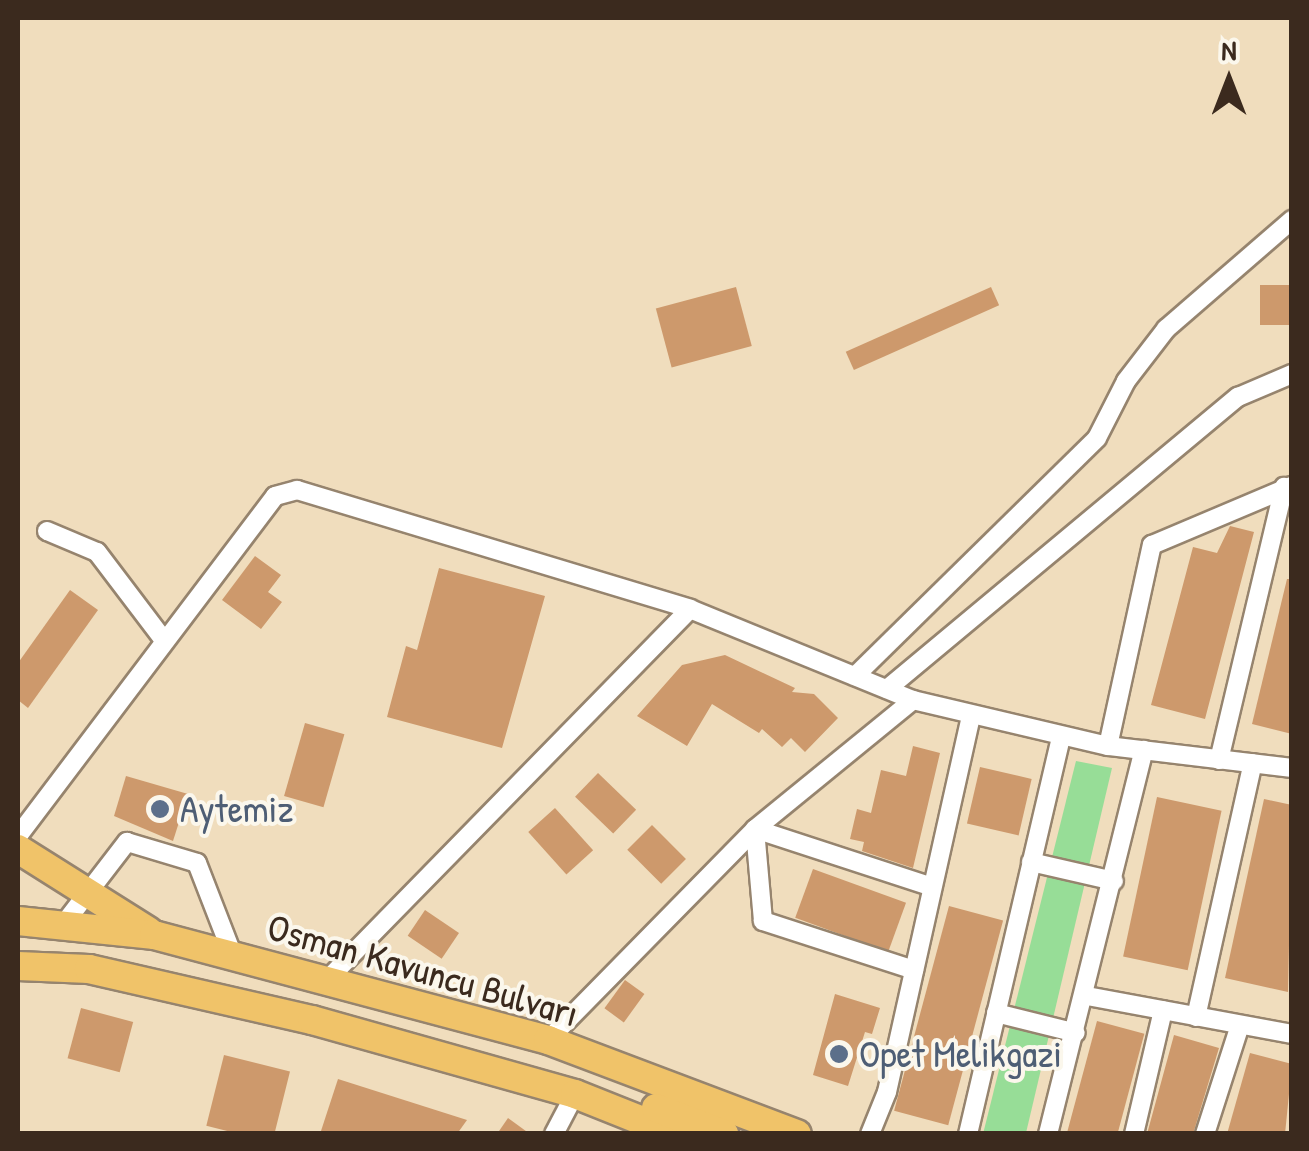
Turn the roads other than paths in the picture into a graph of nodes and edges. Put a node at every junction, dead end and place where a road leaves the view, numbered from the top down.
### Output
1 (1292, 220) edge
2 (1292, 374) edge
3 (1288, 487) edge
4 (47, 531) dead end
5 (690, 609) junction
6 (164, 639) junction
7 (855, 676) junction
8 (887, 689) junction
9 (913, 700) junction
10 (971, 716) junction
11 (1061, 736) junction
12 (1108, 746) junction
13 (1144, 750) junction
14 (1219, 760) junction
15 (1253, 764) junction
16 (1292, 768) edge
17 (755, 829) junction
18 (18, 836) edge
19 (18, 849) edge
20 (1032, 862) junction
21 (1114, 881) junction
22 (932, 887) junction
23 (86, 892) junction
24 (18, 921) edge
25 (63, 925) junction
26 (154, 934) junction
27 (232, 956) junction
28 (18, 966) edge
29 (914, 970) junction
30 (326, 981) junction
31 (1087, 996) junction
32 (1163, 1010) junction
33 (996, 1012) junction
34 (1196, 1016) junction
35 (1240, 1025) junction
36 (1076, 1034) junction
37 (1292, 1034) edge
38 (548, 1040) junction
39 (575, 1094) junction
40 (554, 1134) edge
41 (675, 1134) edge
42 (724, 1134) edge
43 (797, 1134) edge
44 (870, 1134) edge
45 (968, 1134) edge
46 (1048, 1134) edge
47 (1134, 1134) edge
48 (1204, 1134) edge

1 - 7 street
2 - 8 street
3 - 12 street
3 - 14 street
4 - 6 street
5 - 6 street
5 - 7 street
5 - 30 street
6 - 18 street
7 - 8 street
8 - 9 street
9 - 10 street
9 - 17 street
10 - 11 street
10 - 22 street
11 - 12 street
11 - 20 street
12 - 13 street
13 - 14 street
13 - 21 street
14 - 15 street
15 - 16 street
15 - 34 street
17 - 22 street
17 - 29 street
17 - 38 street
19 - 23 highway
20 - 21 street
20 - 33 street
21 - 31 street
22 - 29 street
23 - 25 street
23 - 26 highway
23 - 27 street
24 - 25 highway, Osman Kavuncu Bulvarı
25 - 26 highway, Osman Kavuncu Bulvarı
26 - 27 highway, Osman Kavuncu Bulvarı
27 - 30 highway, Osman Kavuncu Bulvarı
28 - 39 highway, Osman Kavuncu Bulvarı
29 - 44 street
30 - 38 highway, Osman Kavuncu Bulvarı
31 - 32 street
31 - 36 street
32 - 34 street
32 - 47 street
33 - 36 street
33 - 45 street
34 - 35 street
35 - 37 street
35 - 48 street
36 - 46 street
38 - 43 highway, Osman Kavuncu Bulvarı
39 - 40 street
39 - 41 highway, Osman Kavuncu Bulvarı
39 - 42 highway

